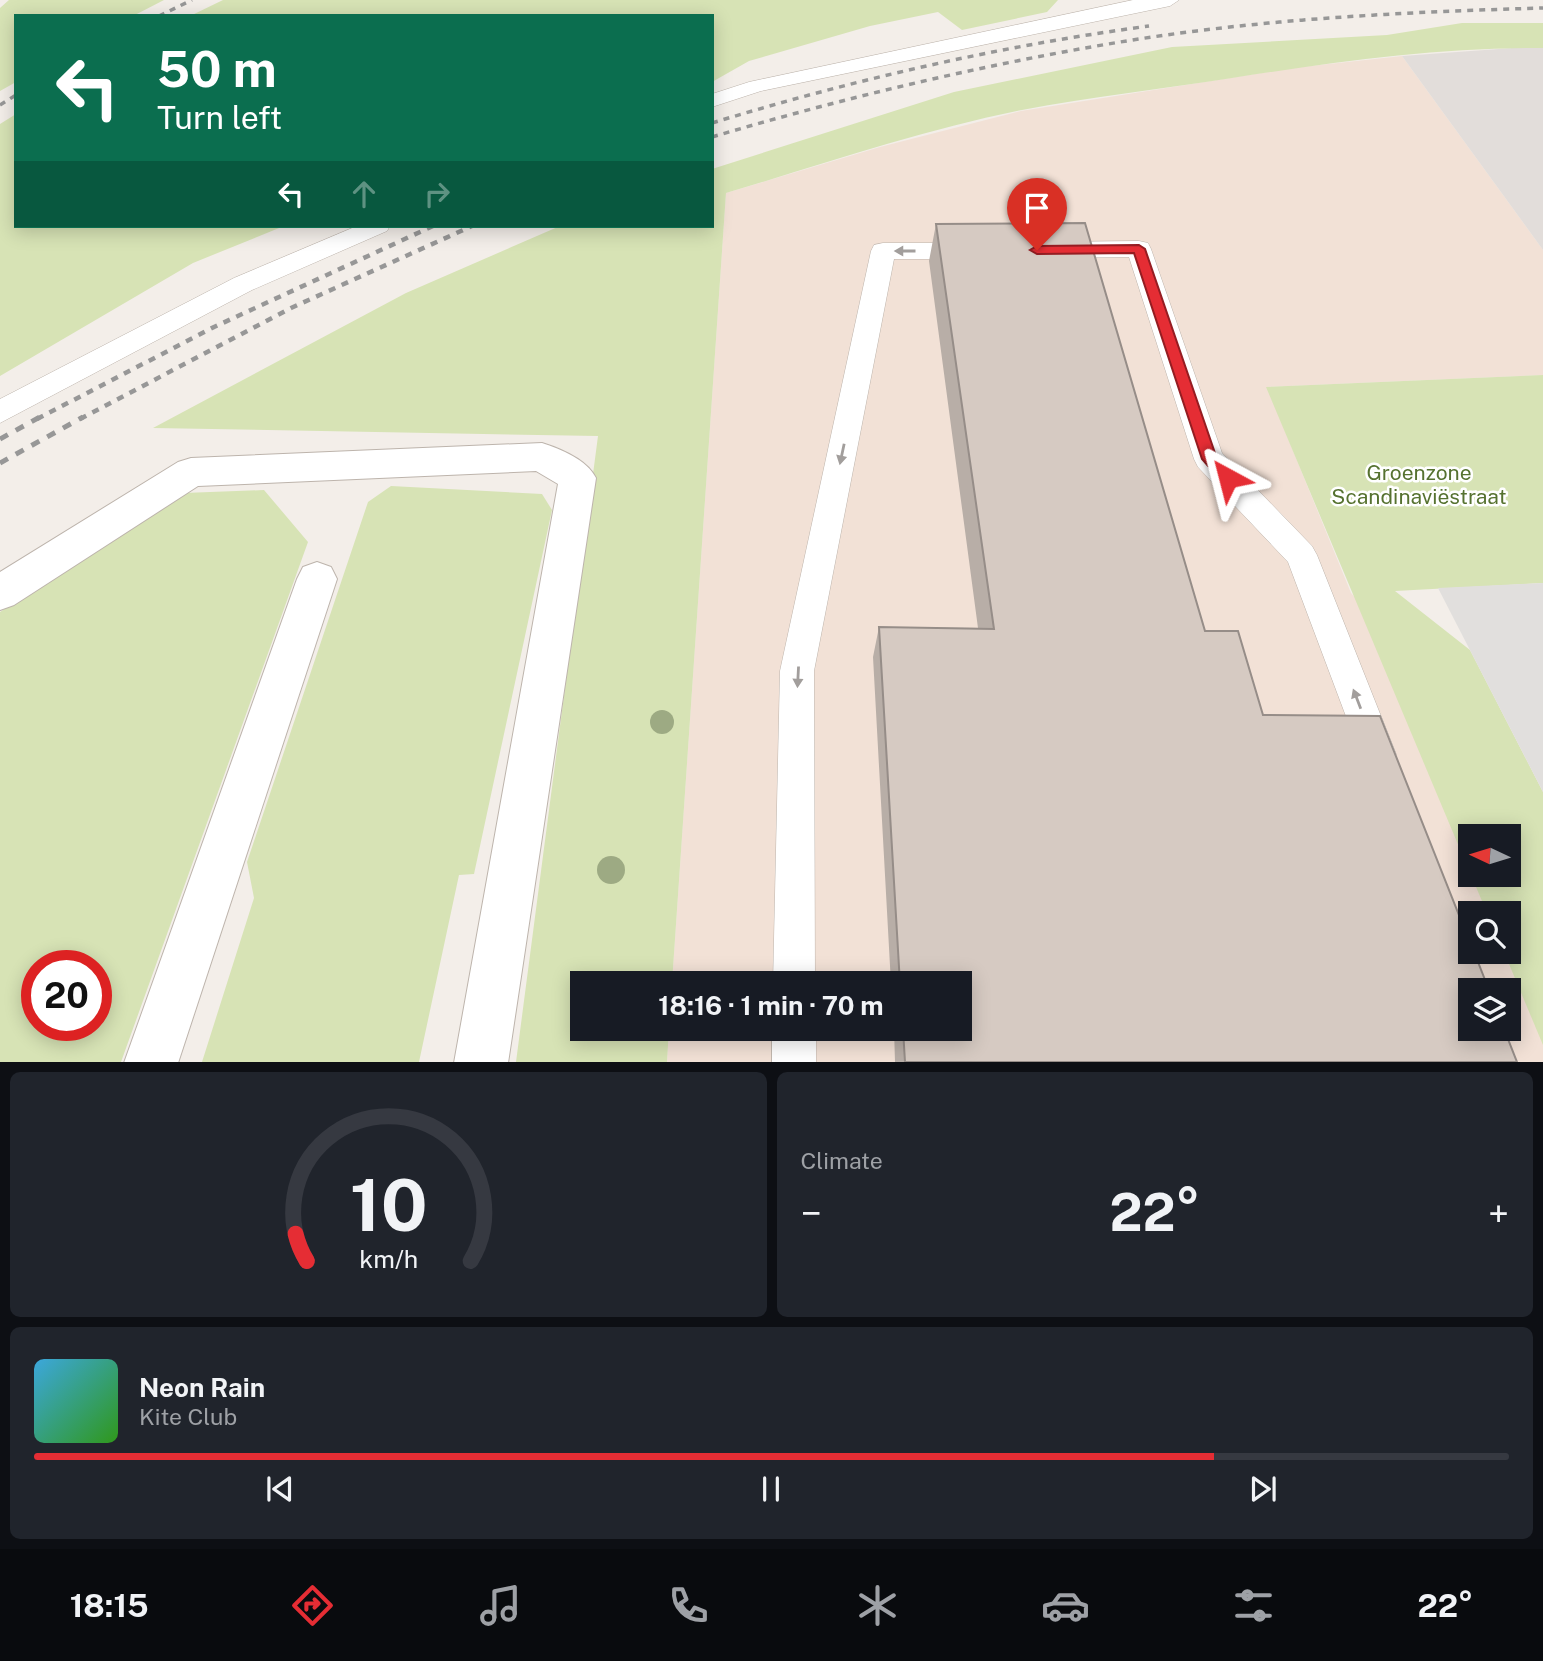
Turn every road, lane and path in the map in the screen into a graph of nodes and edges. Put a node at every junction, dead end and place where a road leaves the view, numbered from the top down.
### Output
1 (1170, 0) edge
2 (714, 100) edge
3 (372, 228) edge
4 (0, 412) edge
5 (317, 579) dead end
6 (0, 593) edge
7 (1391, 786) edge
8 (794, 971) edge
9 (794, 1041) edge
10 (151, 1062) edge
11 (481, 1062) edge
12 (794, 1062) edge

1 - 2 lane
3 - 4 lane
5 - 10 street
6 - 11 street
7 -> 8 lane
9 - 12 lane

